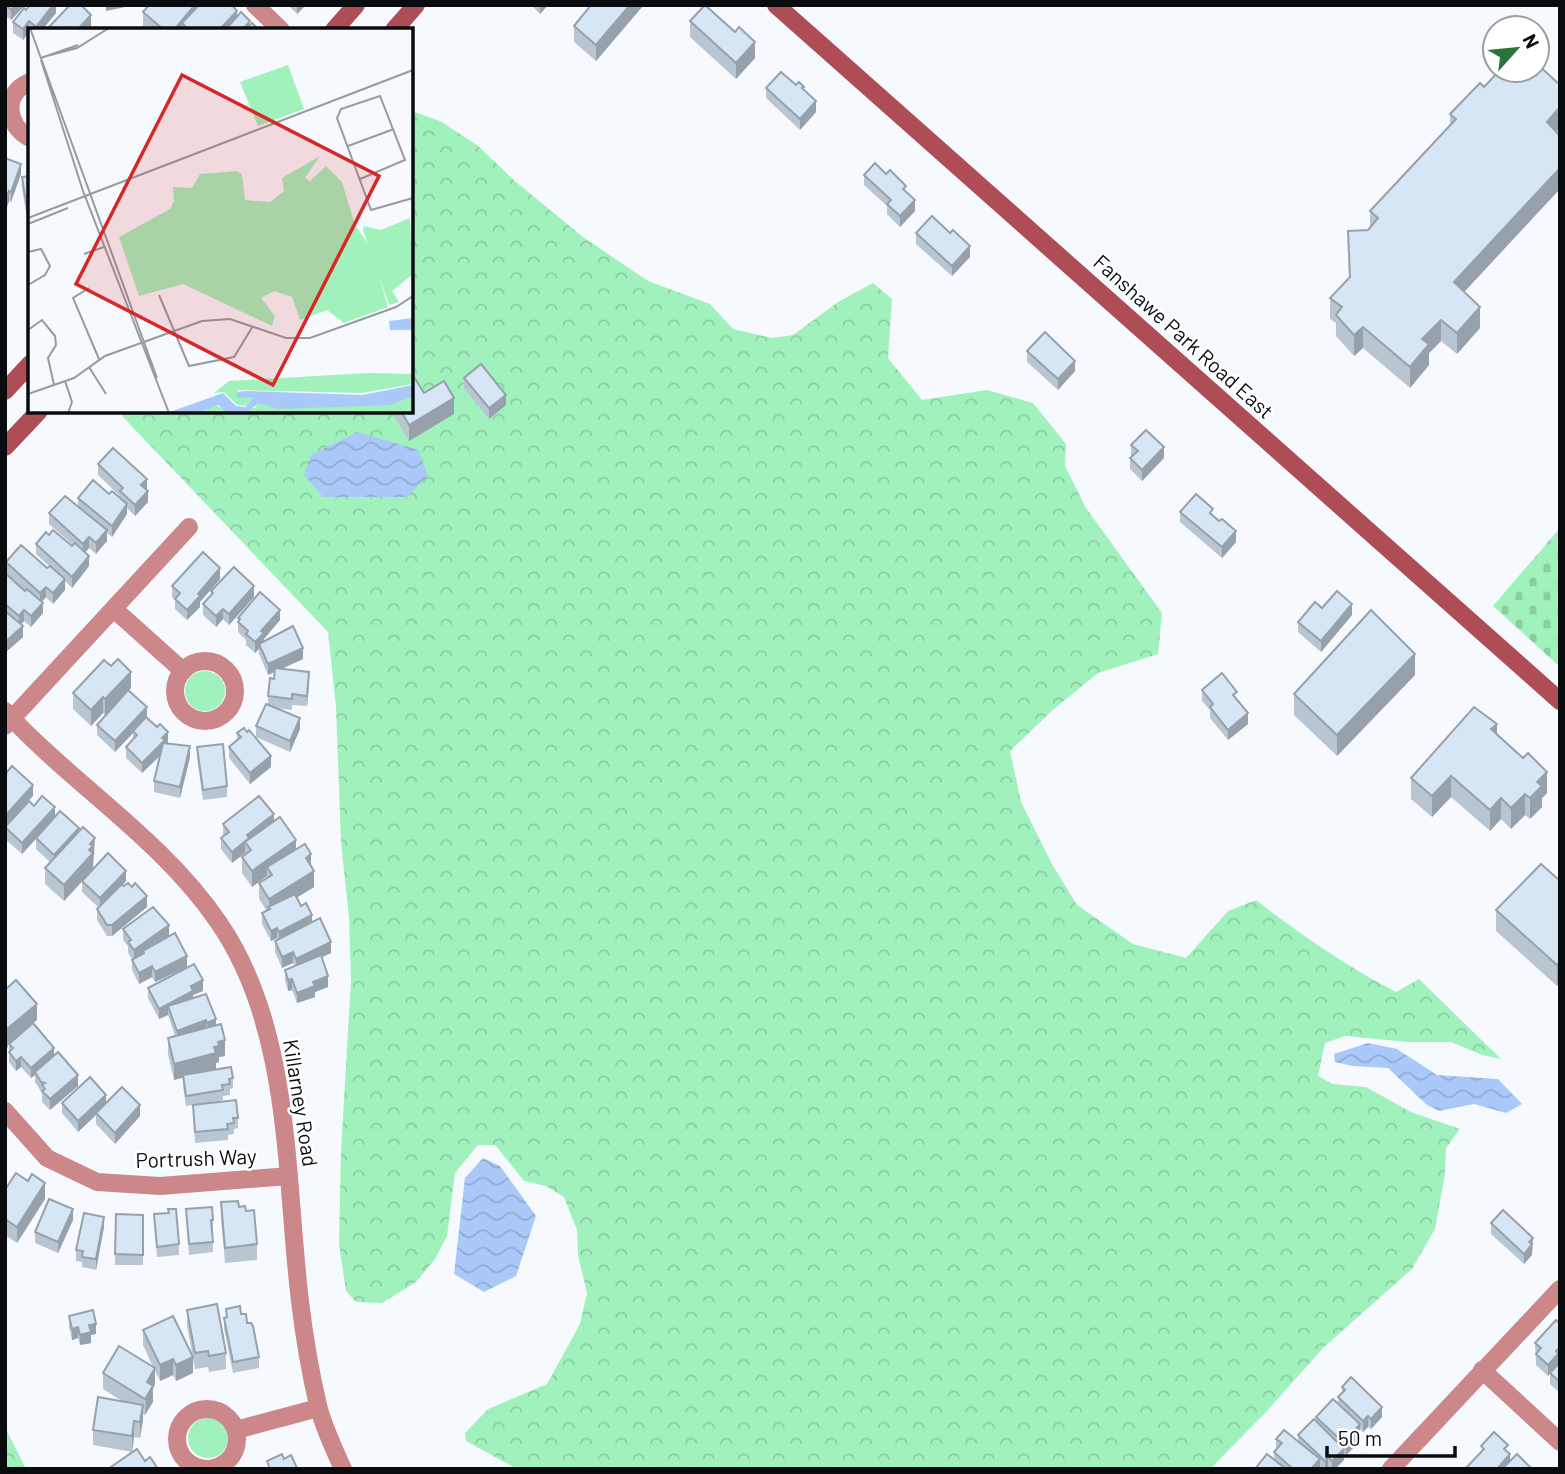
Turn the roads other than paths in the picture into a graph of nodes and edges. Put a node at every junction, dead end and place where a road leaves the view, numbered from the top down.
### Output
1 (255, 5) edge
2 (356, 5) edge
3 (416, 5) edge
4 (776, 5) edge
5 (279, 28) edge
6 (336, 28) edge
7 (396, 28) edge
8 (17, 84) edge
9 (28, 137) edge
10 (28, 366) edge
11 (5, 391) edge
12 (37, 413) edge
13 (5, 447) edge
14 (189, 527) dead end
15 (115, 610) junction
16 (183, 671) dead end
17 (1560, 701) edge
18 (8, 719) edge
19 (5, 1111) edge
20 (289, 1176) junction
21 (1560, 1289) edge
22 (1482, 1370) junction
23 (318, 1408) junction
24 (236, 1430) dead end
25 (1560, 1442) edge
26 (343, 1469) edge
27 (1391, 1469) edge

1 - 5 street
2 - 6 main road
3 - 7 main road
4 - 17 main road, Fanshawe Park Road East
8 - 9 street
10 - 11 main road
12 - 13 main road
14 - 15 street
15 - 16 street
15 - 18 street
18 - 20 street, Killarney Road
19 - 20 street, Portrush Way
20 - 23 street, Killarney Road
21 - 22 street
22 - 25 street
22 - 27 street
23 - 24 street
23 - 26 street, Killarney Road

